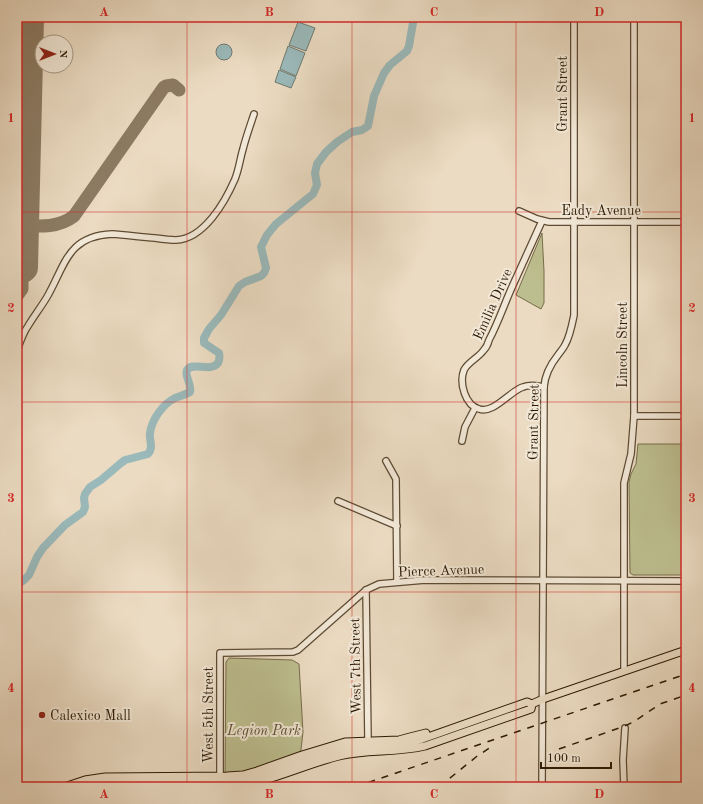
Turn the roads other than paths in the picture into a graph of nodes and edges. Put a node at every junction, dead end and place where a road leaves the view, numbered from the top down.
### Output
1 (574, 17) edge
2 (634, 17) edge
3 (254, 114) dead end
4 (518, 211) dead end
5 (542, 221) junction
6 (574, 222) junction
7 (634, 222) junction
8 (686, 222) edge
9 (17, 351) edge
10 (544, 387) junction
11 (475, 408) junction
12 (634, 416) junction
13 (686, 416) edge
14 (462, 441) dead end
15 (386, 461) dead end
16 (338, 501) dead end
17 (397, 526) junction
18 (624, 580) junction
19 (544, 581) junction
20 (686, 581) edge
21 (396, 582) junction
22 (366, 590) junction
23 (686, 650) edge
24 (220, 653) joint
25 (624, 671) junction
26 (543, 700) junction
27 (532, 704) junction
28 (490, 715) junction
29 (625, 728) dead end
30 (368, 741) junction
31 (220, 776) junction
32 (64, 787) edge
33 (79, 787) edge
34 (121, 787) edge
35 (166, 787) edge
36 (233, 787) edge
37 (542, 787) edge
38 (624, 787) edge

1 - 6 street, Grant Street
2 - 7 street, Lincoln Street
3 - 9 street
4 - 5 street, Eady Avenue
5 - 6 street, Eady Avenue
5 - 11 street, Emilia Drive
6 - 7 street, Eady Avenue
6 - 10 street, Grant Street
7 - 8 street, Eady Avenue
7 - 12 street, Lincoln Street
10 - 11 street
10 - 19 street, Grant Street
11 - 14 street
12 - 13 street
12 - 18 street, Lincoln Street
15 - 17 street
16 - 17 street
17 - 21 street
18 - 19 street, Pierce Avenue
18 - 20 street, Pierce Avenue
18 - 25 street, Lincoln Street
19 - 21 street, Pierce Avenue
19 - 26 street, Grant Street
21 - 22 street, Pierce Avenue
22 - 24 street, Pierce Avenue
22 - 30 street, West 7th Street
23 - 25 main road
24 - 31 street, West 5th Street
25 - 26 main road
26 - 27 main road
26 - 37 street, Grant Street
27 - 28 main road
27 - 36 main road
28 - 30 main road
28 - 33 main road
29 - 38 street
30 - 31 main road
31 - 32 main road
34 - 35 main road

